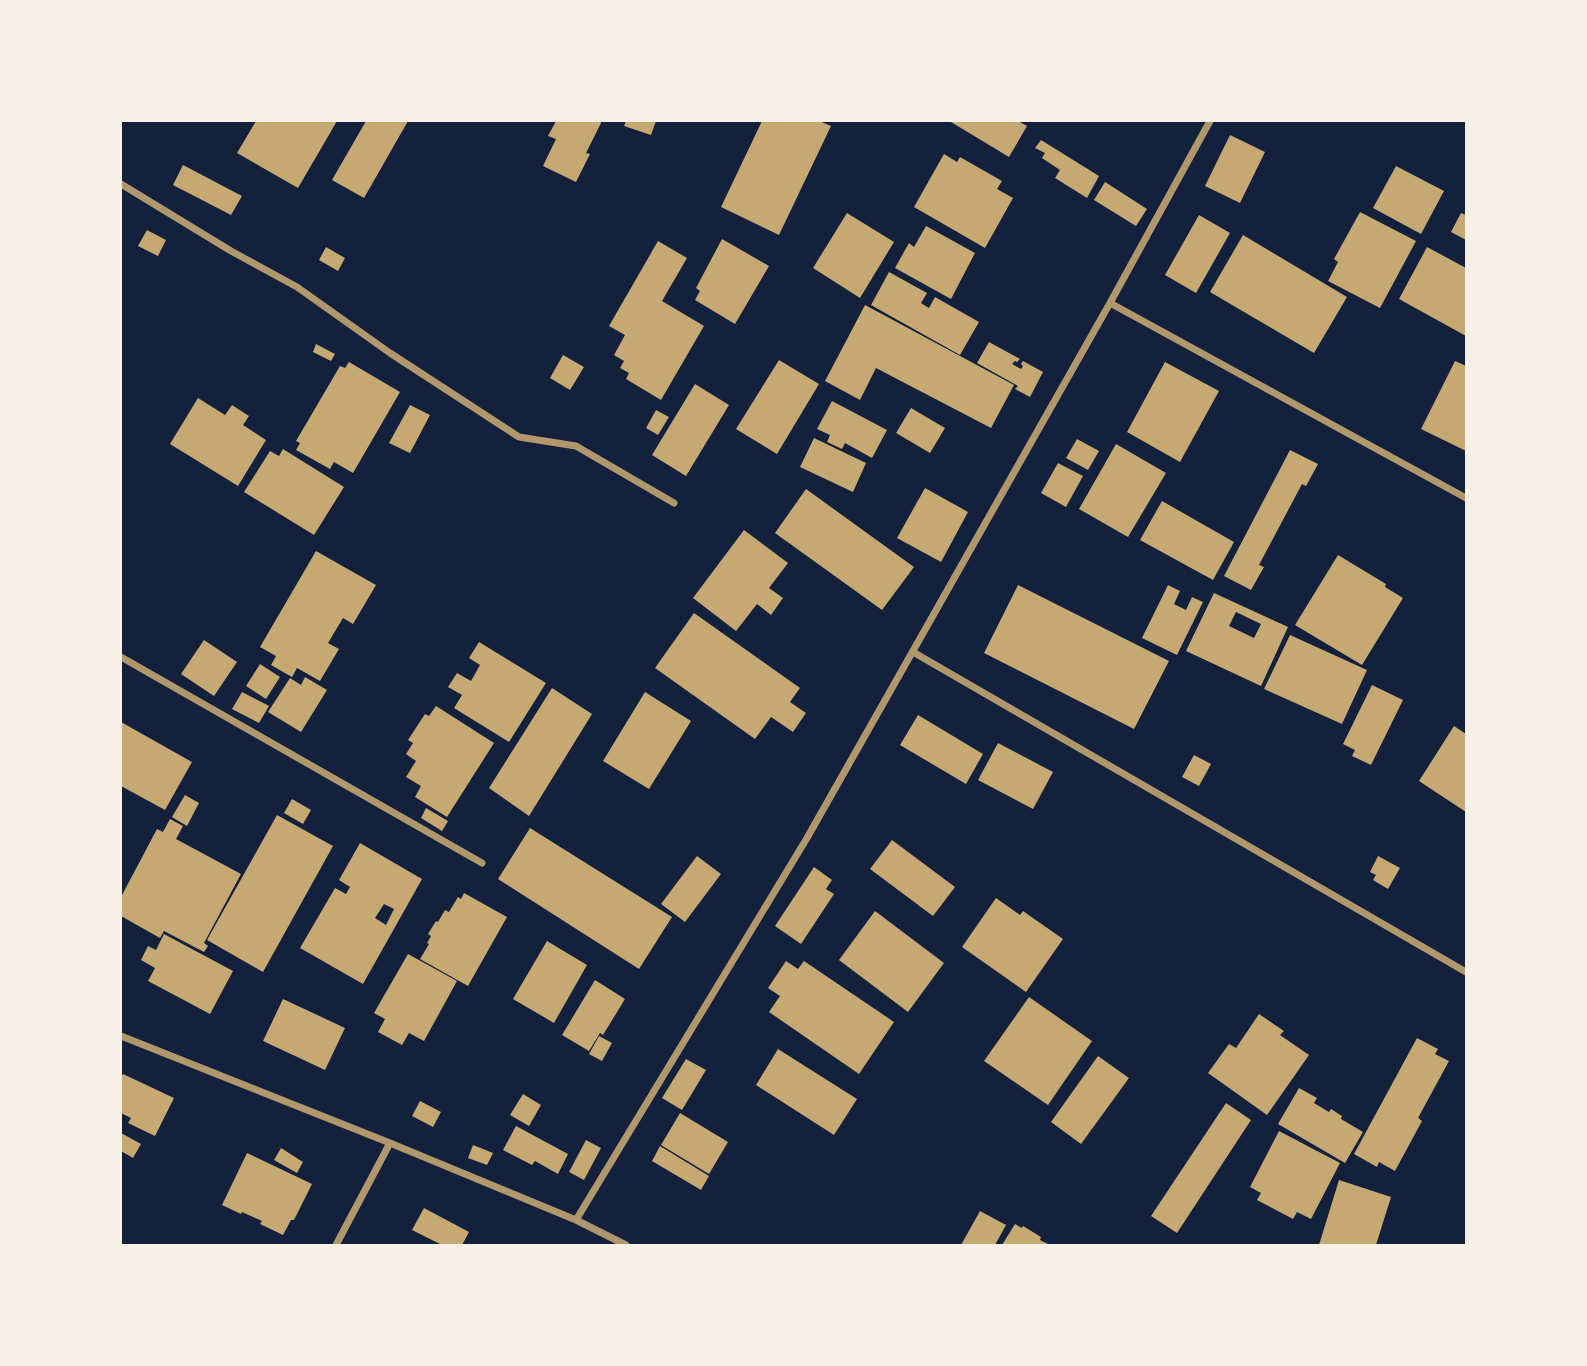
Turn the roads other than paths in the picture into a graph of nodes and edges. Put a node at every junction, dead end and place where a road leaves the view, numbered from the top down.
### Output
1 (1210, 121) edge
2 (121, 184) edge
3 (1110, 303) junction
4 (1466, 498) edge
5 (674, 503) dead end
6 (913, 652) junction
7 (121, 657) edge
8 (482, 863) dead end
9 (1466, 972) edge
10 (121, 1037) edge
11 (390, 1143) junction
12 (576, 1220) junction
13 (336, 1245) edge
14 (626, 1245) edge

1 - 3 street
2 - 5 street
3 - 4 street
3 - 6 street
6 - 9 street
6 - 12 street
7 - 8 street
10 - 11 street
11 - 12 street
11 - 13 street
12 - 14 street

